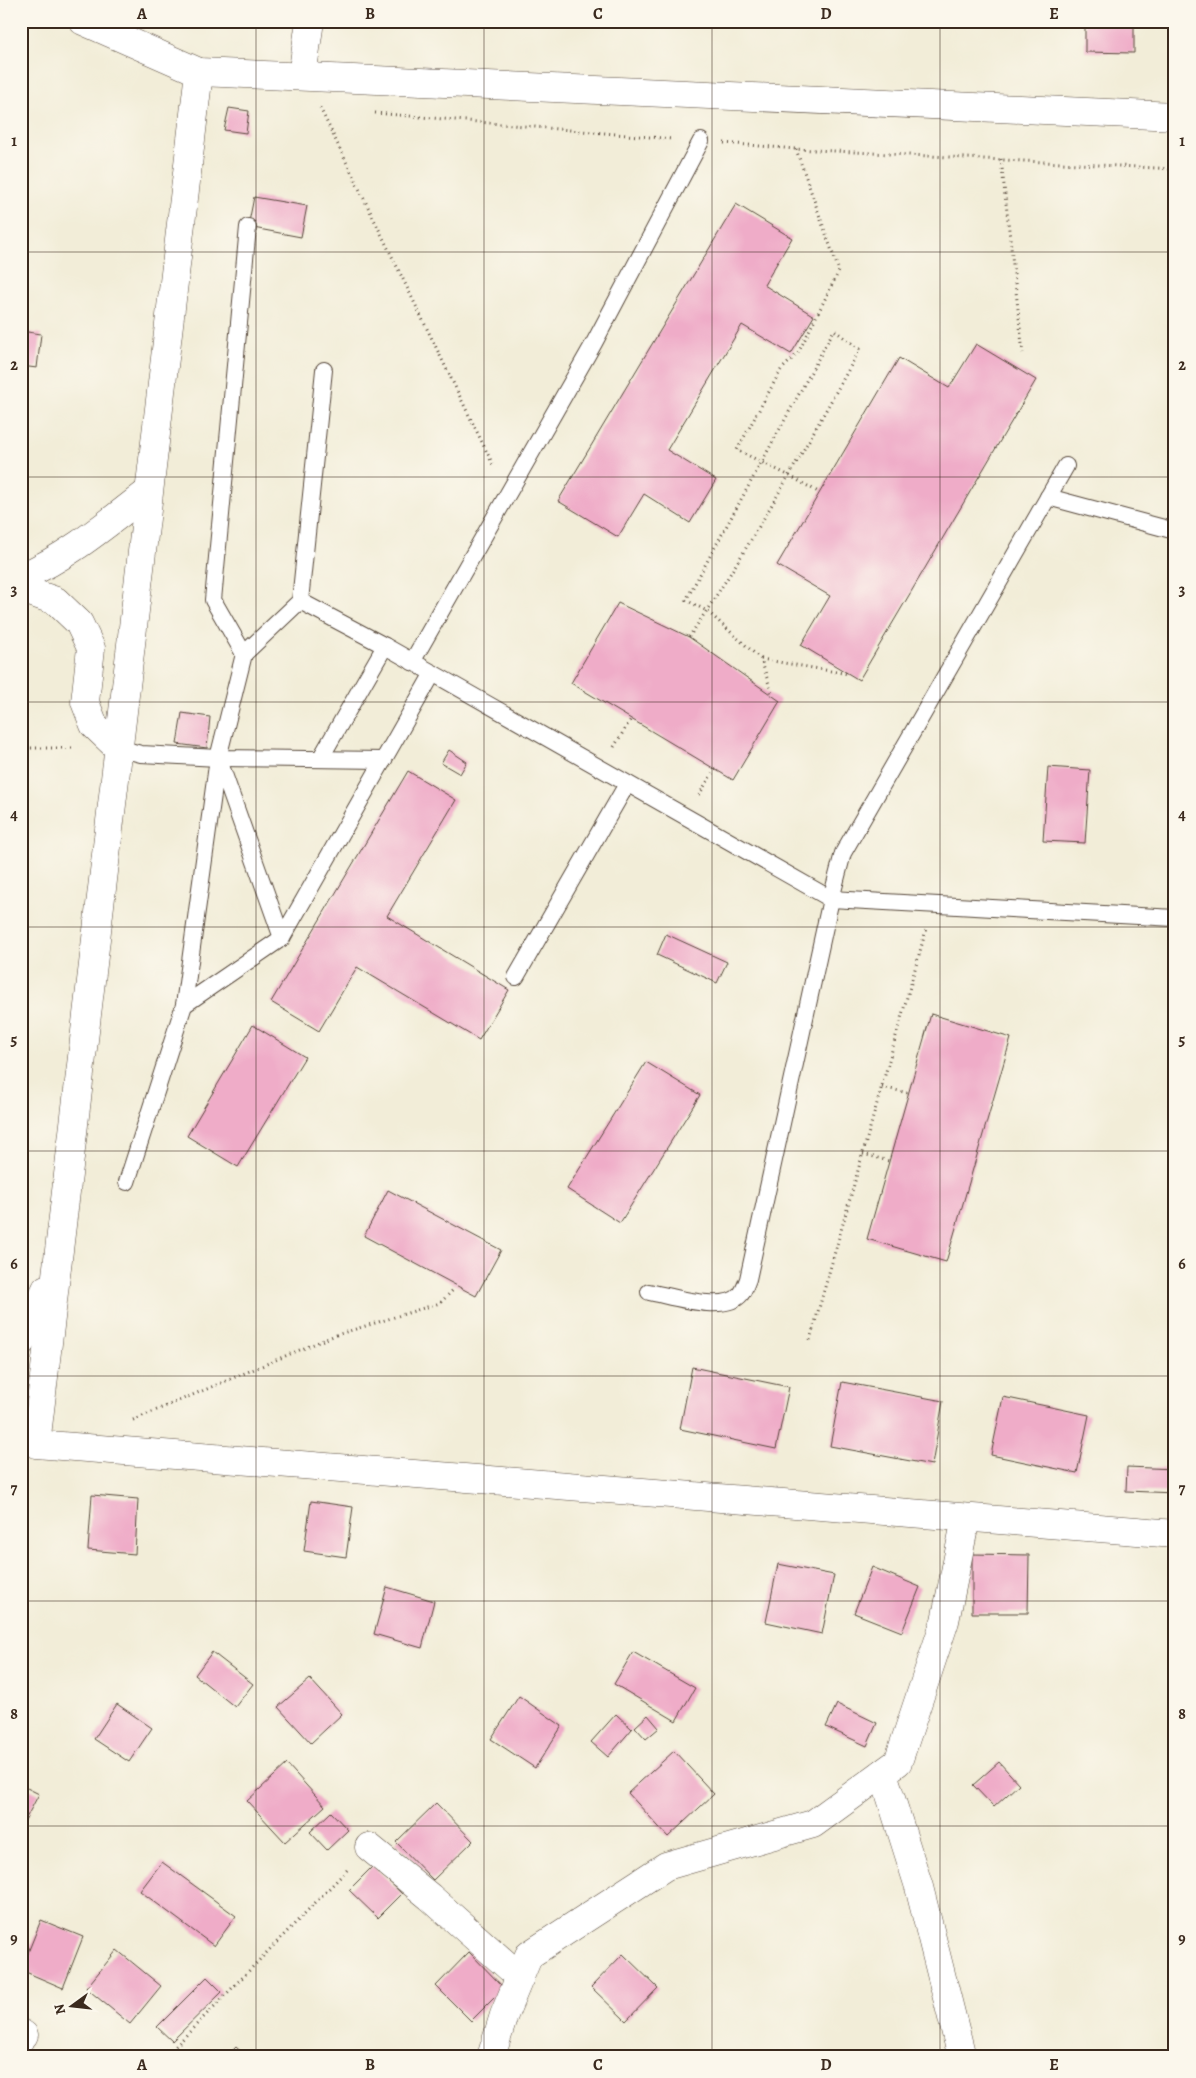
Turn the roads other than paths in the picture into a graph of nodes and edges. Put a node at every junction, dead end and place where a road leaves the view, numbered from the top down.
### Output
1 (83, 21) edge
2 (310, 21) edge
3 (199, 72) junction
4 (302, 76) junction
5 (1175, 116) edge
6 (701, 141) dead end
7 (248, 226) dead end
8 (324, 370) dead end
9 (1066, 466) dead end
10 (148, 492) junction
11 (1048, 498) junction
12 (1175, 532) edge
13 (21, 577) edge
14 (21, 589) edge
15 (300, 601) junction
16 (385, 646) junction
17 (244, 654) junction
18 (412, 662) junction
19 (433, 673) junction
20 (118, 748) junction
21 (218, 758) junction
22 (320, 759) junction
23 (384, 760) junction
24 (627, 784) junction
25 (831, 899) junction
26 (1175, 918) edge
27 (282, 938) junction
28 (516, 977) dead end
29 (184, 1005) junction
30 (127, 1182) dead end
31 (57, 1267) junction
32 (649, 1292) dead end
33 (21, 1316) edge
34 (21, 1342) edge
35 (966, 1518) junction
36 (1175, 1534) edge
37 (883, 1773) junction
38 (369, 1847) road end
39 (520, 1977) junction
40 (21, 2033) edge
41 (21, 2038) edge
42 (491, 2057) edge
43 (962, 2057) edge

1 - 3 street
2 - 4 street
3 - 4 street
3 - 10 street
4 - 5 street
6 - 18 lane
7 - 17 lane
8 - 15 lane
9 - 11 lane
10 - 13 street
10 - 20 street
11 - 12 lane
11 - 25 lane
14 - 20 street
15 - 16 lane
15 - 17 lane
16 - 18 lane
16 - 22 lane
17 - 21 lane
18 - 19 lane
19 - 23 lane
19 - 24 lane
20 - 21 lane
20 - 31 street
21 - 22 lane
21 - 27 lane
21 - 29 lane
22 - 23 lane
23 - 27 lane
24 - 25 lane
24 - 28 lane
25 - 26 lane
25 - 32 lane
27 - 29 lane
29 - 30 lane
31 - 33 street
31 - 34 street
31 - 35 street
35 - 36 street
35 - 37 street
37 - 39 street
37 - 43 street
38 - 39 street
39 - 42 street
40 - 41 street

